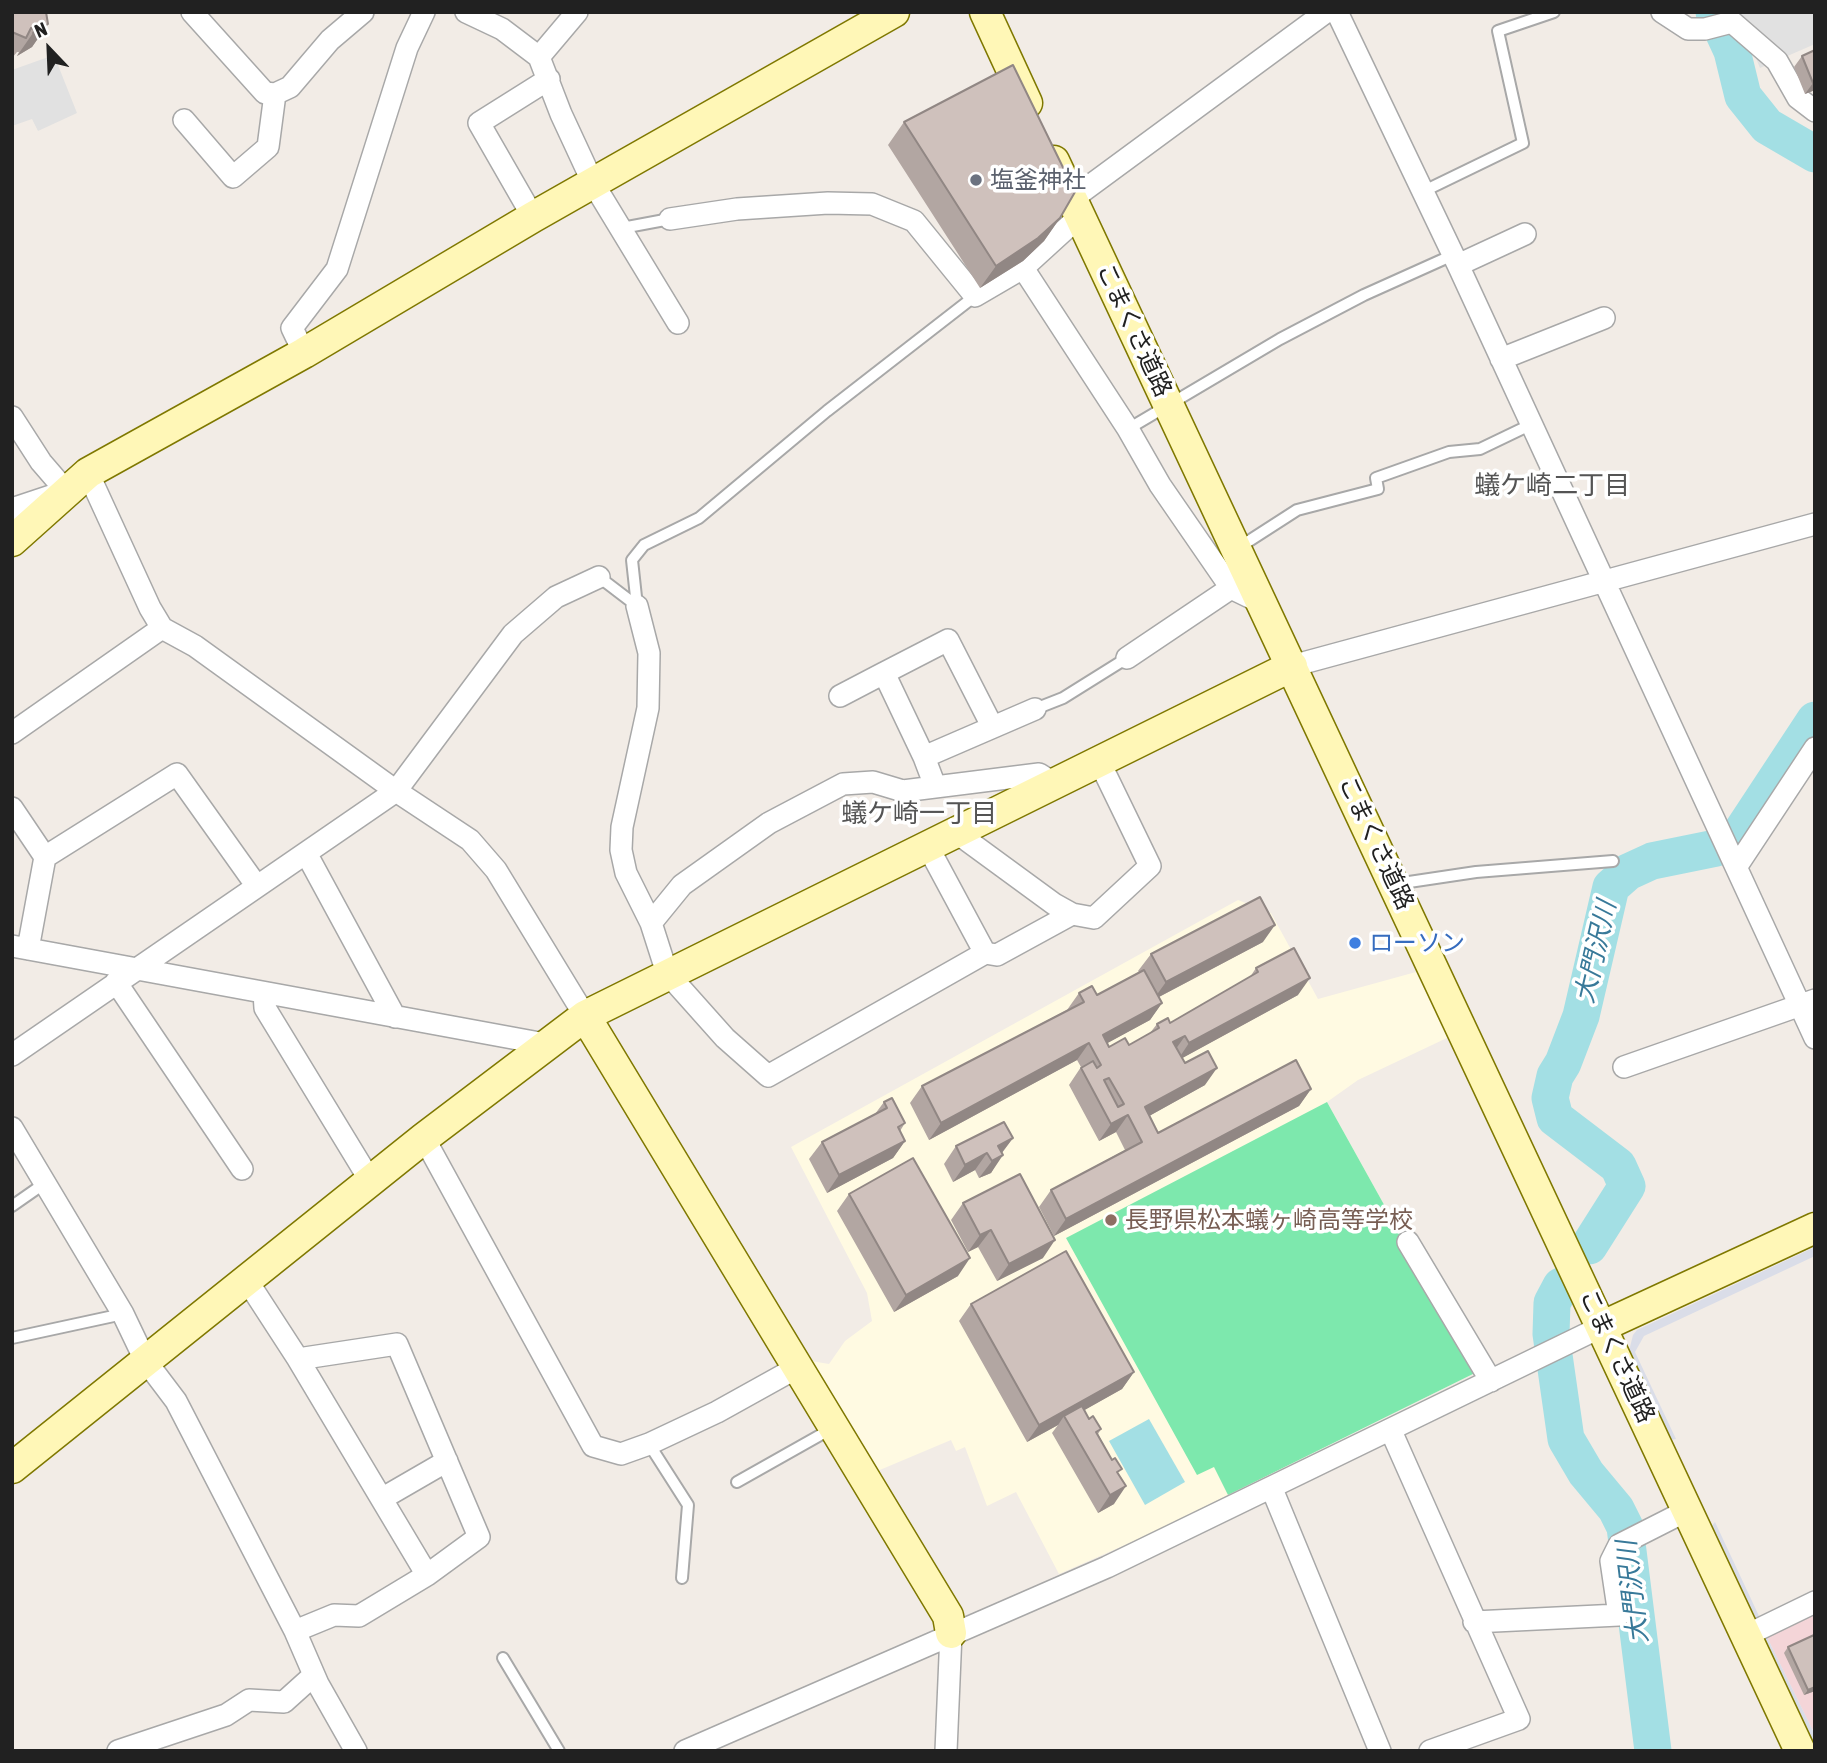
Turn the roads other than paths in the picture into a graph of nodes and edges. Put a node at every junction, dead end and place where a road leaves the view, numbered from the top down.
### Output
1 (192, 12) edge
2 (363, 12) edge
3 (424, 12) edge
4 (466, 12) edge
5 (577, 12) edge
6 (894, 12) edge
7 (985, 12) edge
8 (1326, 12) edge
9 (1337, 12) edge
10 (1554, 12) edge
11 (1662, 12) edge
12 (539, 57) junction
13 (549, 79) junction
14 (275, 94) junction
15 (1815, 111) edge
16 (184, 120) dead end
17 (593, 183) junction
18 (1422, 192) junction
19 (1076, 208) junction
20 (533, 218) junction
21 (670, 219) joint
22 (622, 228) junction
23 (1525, 234) dead end
24 (1455, 260) junction
25 (1023, 268) junction
26 (975, 296) junction
27 (1604, 318) dead end
28 (678, 323) dead end
29 (304, 353) junction
30 (1501, 359) junction
31 (1168, 404) junction
32 (12, 417) edge
33 (1531, 425) junction
34 (1128, 429) junction
35 (77, 482) junction
36 (12, 509) edge
37 (1815, 524) edge
38 (12, 541) edge
39 (1238, 548) junction
40 (599, 577) joint
41 (1603, 580) junction
42 (1231, 588) junction
43 (1264, 604) junction
44 (637, 606) junction
45 (162, 628) junction
46 (1127, 658) joint
47 (1292, 666) junction
48 (884, 673) junction
49 (840, 696) dead end
50 (1035, 709) joint
51 (992, 726) junction
52 (12, 733) edge
53 (1815, 748) edge
54 (924, 757) junction
55 (1100, 763) junction
56 (1055, 783) junction
57 (935, 786) junction
58 (396, 791) junction
59 (12, 808) edge
60 (957, 833) junction
61 (928, 847) junction
62 (1730, 851) junction
63 (306, 853) junction
64 (45, 857) junction
65 (1613, 861) dead end
66 (256, 885) junction
67 (1397, 888) junction
68 (1072, 914) junction
69 (651, 923) junction
70 (20, 948) edge
71 (985, 953) junction
72 (667, 973) junction
73 (124, 976) junction
74 (264, 993) junction
75 (1808, 1003) edge
76 (585, 1016) junction
77 (395, 1017) junction
78 (1815, 1038) edge
79 (545, 1044) junction
80 (12, 1055) edge
81 (1623, 1067) dead end
82 (12, 1128) edge
83 (424, 1138) junction
84 (242, 1169) dead end
85 (370, 1182) junction
86 (45, 1183) junction
87 (12, 1206) edge
88 (1815, 1228) edge
89 (1408, 1242) dead end
90 (248, 1282) junction
91 (123, 1314) junction
92 (1603, 1326) junction
93 (12, 1338) edge
94 (298, 1359) junction
95 (145, 1360) junction
96 (798, 1367) junction
97 (1491, 1381) junction
98 (834, 1428) junction
99 (1391, 1431) junction
100 (649, 1444) junction
101 (447, 1461) junction
102 (12, 1468) edge
103 (737, 1482) dead end
104 (1272, 1489) junction
105 (383, 1498) junction
106 (1688, 1510) junction
107 (426, 1575) junction
108 (682, 1578) dead end
109 (1815, 1602) edge
110 (1474, 1622) junction
111 (295, 1632) junction
112 (951, 1633) junction
113 (1747, 1634) junction
114 (503, 1658) dead end
115 (314, 1675) junction
116 (118, 1751) edge
117 (356, 1751) edge
118 (559, 1751) edge
119 (685, 1751) edge
120 (946, 1751) edge
121 (1380, 1751) edge
122 (1430, 1751) edge
123 (1800, 1751) edge

1 - 14 street
2 - 14 street
3 - 29 street
4 - 12 street
5 - 12 street
6 - 17 street
7 - 19 street, こまくさ道路
8 - 19 street
9 - 18 street
10 - 18 lane
11 - 15 street
12 - 13 street
13 - 17 street
13 - 20 street
14 - 16 street
17 - 20 street
17 - 22 street
18 - 24 street
19 - 25 street
19 - 31 street, こまくさ道路
20 - 29 street
21 - 22 lane
21 - 26 street
22 - 28 street
23 - 24 street
24 - 30 street
24 - 31 lane
25 - 26 street
25 - 34 street
26 - 44 lane
27 - 30 street
29 - 35 street
30 - 33 street
31 - 34 lane
31 - 39 street, こまくさ道路
32 - 35 street
33 - 39 lane
33 - 41 street
34 - 42 street
35 - 36 street
35 - 38 street
35 - 45 street
37 - 41 street
39 - 43 street, こまくさ道路
40 - 44 lane
40 - 58 street
41 - 47 street
41 - 62 street
42 - 43 street
42 - 46 street
43 - 47 street, こまくさ道路
44 - 69 street
45 - 52 street
45 - 58 street
46 - 50 lane
47 - 55 street
47 - 67 street, こまくさ道路
48 - 49 street
48 - 51 street
48 - 54 street
50 - 51 street
51 - 54 street
53 - 62 street
54 - 57 street
55 - 56 street
55 - 68 street
56 - 57 street
56 - 60 street
57 - 69 street
58 - 63 street
58 - 76 street
59 - 64 street
60 - 61 street
60 - 68 street
61 - 71 street
61 - 72 street
62 - 75 street
63 - 66 street
63 - 77 street
64 - 66 street
64 - 70 street
65 - 67 lane
66 - 73 street
67 - 92 street, こまくさ道路
68 - 71 street
69 - 72 street
70 - 73 street
71 - 72 street
72 - 76 street
73 - 74 street
73 - 80 street
73 - 84 street
74 - 77 street
74 - 85 street
75 - 78 street
75 - 81 street
76 - 79 street
76 - 96 street
77 - 79 street
79 - 83 street
82 - 86 street
83 - 85 street
83 - 100 street
85 - 90 street
86 - 87 lane
86 - 91 street
88 - 92 street
89 - 97 street
90 - 94 street
90 - 95 street
91 - 93 lane
91 - 95 street
92 - 97 street
92 - 106 street, こまくさ道路
94 - 101 street
94 - 105 street
95 - 102 street
95 - 111 street
96 - 98 street
96 - 100 street
97 - 99 street
98 - 103 lane
98 - 112 street
99 - 104 street
99 - 110 street
100 - 108 lane
101 - 105 street
101 - 107 street
104 - 112 street
104 - 121 street
105 - 107 street
106 - 110 street
106 - 113 street, こまくさ道路
107 - 111 street
109 - 113 street
110 - 122 street
111 - 115 street
112 - 119 street
112 - 120 street
113 - 123 street, こまくさ道路
114 - 118 lane
115 - 116 street
115 - 117 street

